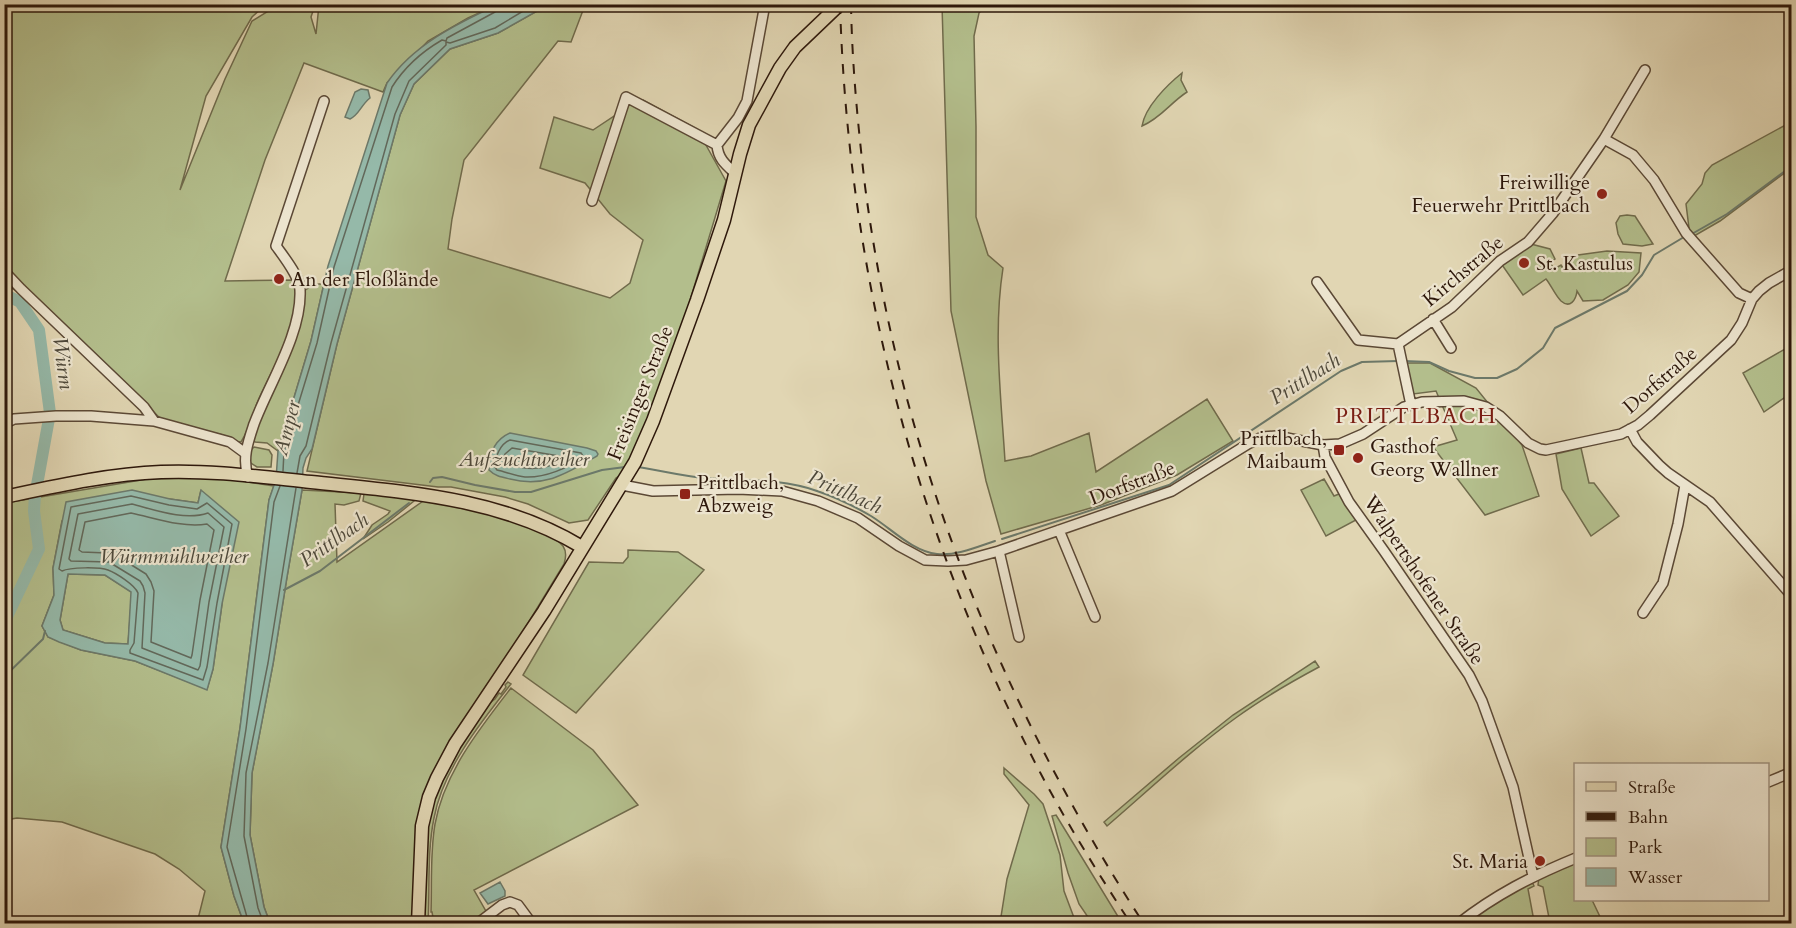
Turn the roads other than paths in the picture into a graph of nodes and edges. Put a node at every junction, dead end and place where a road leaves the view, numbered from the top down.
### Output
1 (765, 4) edge
2 (840, 4) edge
3 (1646, 70) dead end
4 (324, 101) dead end
5 (1604, 139) junction
6 (717, 145) junction
7 (736, 174) junction
8 (592, 201) dead end
9 (1791, 270) edge
10 (4, 271) edge
11 (1317, 282) dead end
12 (1752, 299) junction
13 (1433, 319) junction
14 (1398, 344) junction
15 (1451, 348) dead end
16 (1411, 405) junction
17 (154, 421) junction
18 (4, 424) edge
19 (1630, 429) junction
20 (1323, 445) junction
21 (245, 453) junction
22 (248, 477) junction
23 (622, 485) junction
24 (1685, 485) junction
25 (4, 497) edge
26 (1059, 530) junction
27 (582, 547) junction
28 (995, 552) junction
29 (1791, 596) edge
30 (1643, 613) dead end
31 (1095, 617) dead end
32 (1019, 637) dead end
33 (1791, 772) edge
34 (1769, 781) edge
35 (1574, 858) edge
36 (1533, 876) junction
37 (418, 924) edge
38 (477, 924) edge
39 (532, 924) edge
40 (1458, 924) edge

1 - 6 street
2 - 7 main road, Freisinger Straße
3 - 5 street, Kirchstraße
4 - 21 street
5 - 12 street
5 - 13 street, Kirchstraße
6 - 7 street
6 - 8 street
7 - 23 main road, Freisinger Straße
9 - 12 street, Dorfstraße
10 - 17 street
11 - 14 street
12 - 19 street, Dorfstraße
13 - 14 street, Kirchstraße
13 - 15 street
14 - 16 street
16 - 19 street, Dorfstraße
16 - 20 street, Dorfstraße
17 - 18 street
17 - 21 street
19 - 24 street
20 - 26 street, Dorfstraße
20 - 36 street, Walpertshofener Straße
21 - 22 street
22 - 25 main road
22 - 27 main road
23 - 27 main road, Freisinger Straße
23 - 28 street, Dorfstraße
24 - 29 street
24 - 30 street
26 - 28 street, Dorfstraße
26 - 31 street
27 - 37 main road, Freisinger Straße
28 - 32 street
33 - 34 street
35 - 36 street
36 - 40 street
38 - 39 street

